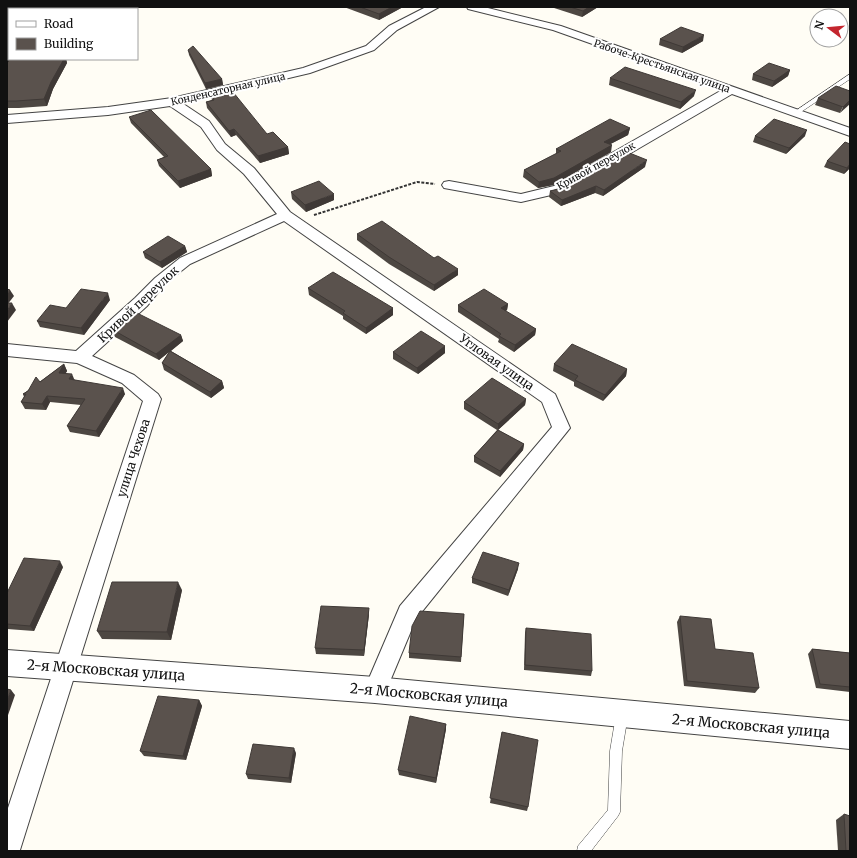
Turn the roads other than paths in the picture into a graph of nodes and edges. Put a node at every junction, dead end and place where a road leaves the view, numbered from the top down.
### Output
1 (434, 7) edge
2 (472, 7) edge
3 (850, 76) edge
4 (731, 90) junction
5 (172, 102) junction
6 (796, 113) junction
7 (7, 119) edge
8 (850, 132) edge
9 (449, 185) road end
10 (285, 215) junction
11 (7, 350) edge
12 (80, 357) junction
13 (7, 663) edge
14 (66, 667) junction
15 (375, 690) junction
16 (622, 713) junction
17 (850, 735) edge
18 (7, 850) edge
19 (583, 851) edge

1 - 5 street, Конденсаторная улица
2 - 4 street, Рабоче-Крестьянская улица
3 - 6 lane
4 - 6 street, Рабоче-Крестьянская улица
4 - 9 street, Кривой переулок
5 - 7 street, Конденсаторная улица
5 - 10 street, Угловая улица
6 - 8 street, Рабоче-Крестьянская улица
10 - 12 street, Кривой переулок
10 - 15 street, Угловая улица
11 - 12 street, улица Чехова
12 - 14 street, улица Чехова
13 - 14 street, 2-я Московская улица
14 - 15 street, 2-я Московская улица
14 - 18 street
15 - 16 street, 2-я Московская улица
16 - 17 street, 2-я Московская улица
16 - 19 lane

